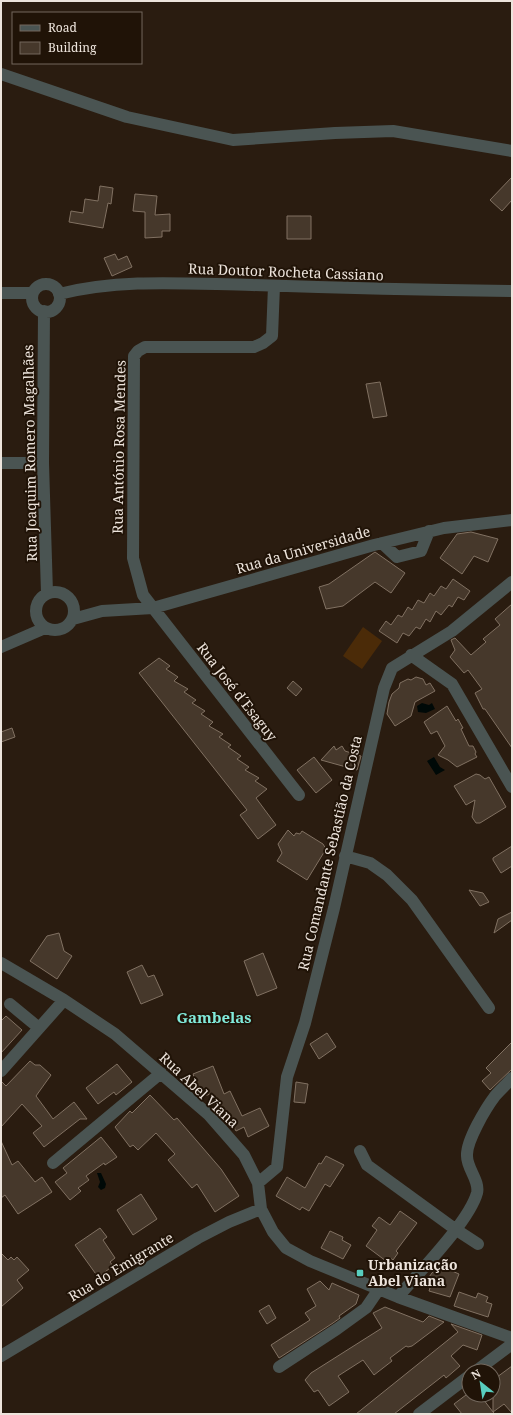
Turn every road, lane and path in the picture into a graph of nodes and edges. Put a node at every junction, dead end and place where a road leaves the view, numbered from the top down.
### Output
1 (1, 74) edge
2 (512, 151) edge
3 (274, 286) junction
4 (512, 290) edge
5 (1, 293) edge
6 (33, 293) junction
7 (60, 294) junction
8 (44, 311) junction
9 (1, 463) edge
10 (43, 463) junction
11 (512, 520) edge
12 (429, 532) junction
13 (382, 543) junction
14 (512, 582) edge
15 (47, 593) junction
16 (74, 606) junction
17 (152, 608) junction
18 (102, 611) junction
19 (37, 619) junction
20 (73, 619) junction
21 (45, 628) junction
22 (5, 646) edge
23 (411, 655) junction
24 (512, 787) edge
25 (299, 795) dead end
26 (346, 856) junction
27 (1, 963) edge
28 (64, 1000) junction
29 (10, 1004) dead end
30 (489, 1008) dead end
31 (39, 1028) junction
32 (1, 1071) edge
33 (161, 1073) junction
34 (512, 1078) edge
35 (360, 1151) dead end
36 (53, 1163) dead end
37 (258, 1183) junction
38 (260, 1210) junction
39 (455, 1230) junction
40 (478, 1244) dead end
41 (379, 1289) junction
42 (398, 1297) junction
43 (511, 1338) edge
44 (1, 1356) edge
45 (484, 1363) edge
46 (279, 1366) dead end
47 (461, 1382) edge
48 (419, 1414) edge

1 - 2 street
3 - 4 street, Rua Doutor Rocheta Cassiano
3 - 7 street, Rua Doutor Rocheta Cassiano
3 - 17 street, Rua António Rosa Mendes
5 - 6 street
6 - 7 street
6 - 8 street
7 - 8 street
8 - 10 street, Rua Joaquim Romero Magalhães
9 - 10 street
10 - 15 street, Rua Joaquim Romero Magalhães
11 - 12 street, Rua da Universidade
12 - 13 street, Rua da Universidade
12 - 13 street
13 - 17 street, Rua da Universidade
14 - 23 street, Rua Comandante Sebastião da Costa
15 - 16 street
15 - 19 street
16 - 18 street, Rua da Universidade
16 - 20 street
17 - 18 street, Rua da Universidade
17 - 25 street, Rua José d´Esaguy
18 - 20 street, Rua da Universidade
19 - 21 street
19 - 22 street, Rua da Universidade
20 - 21 street, Rua da Universidade
21 - 22 street, Rua da Universidade
23 - 24 street
23 - 26 street, Rua Comandante Sebastião da Costa
26 - 30 street
26 - 37 street, Rua Comandante Sebastião da Costa
27 - 28 street, Rua Abel Viana
28 - 31 street
28 - 33 street, Rua Abel Viana
29 - 31 street
31 - 32 street
33 - 36 street
33 - 37 street, Rua Abel Viana
34 - 39 street
35 - 39 street
37 - 38 street, Rua Abel Viana
38 - 41 street, Rua Abel Viana
38 - 44 street, Rua do Emigrante
39 - 40 street
39 - 42 street
41 - 42 street, Rua Abel Viana
41 - 46 street
42 - 43 street, Rua Abel Viana
43 - 45 street
47 - 48 street

